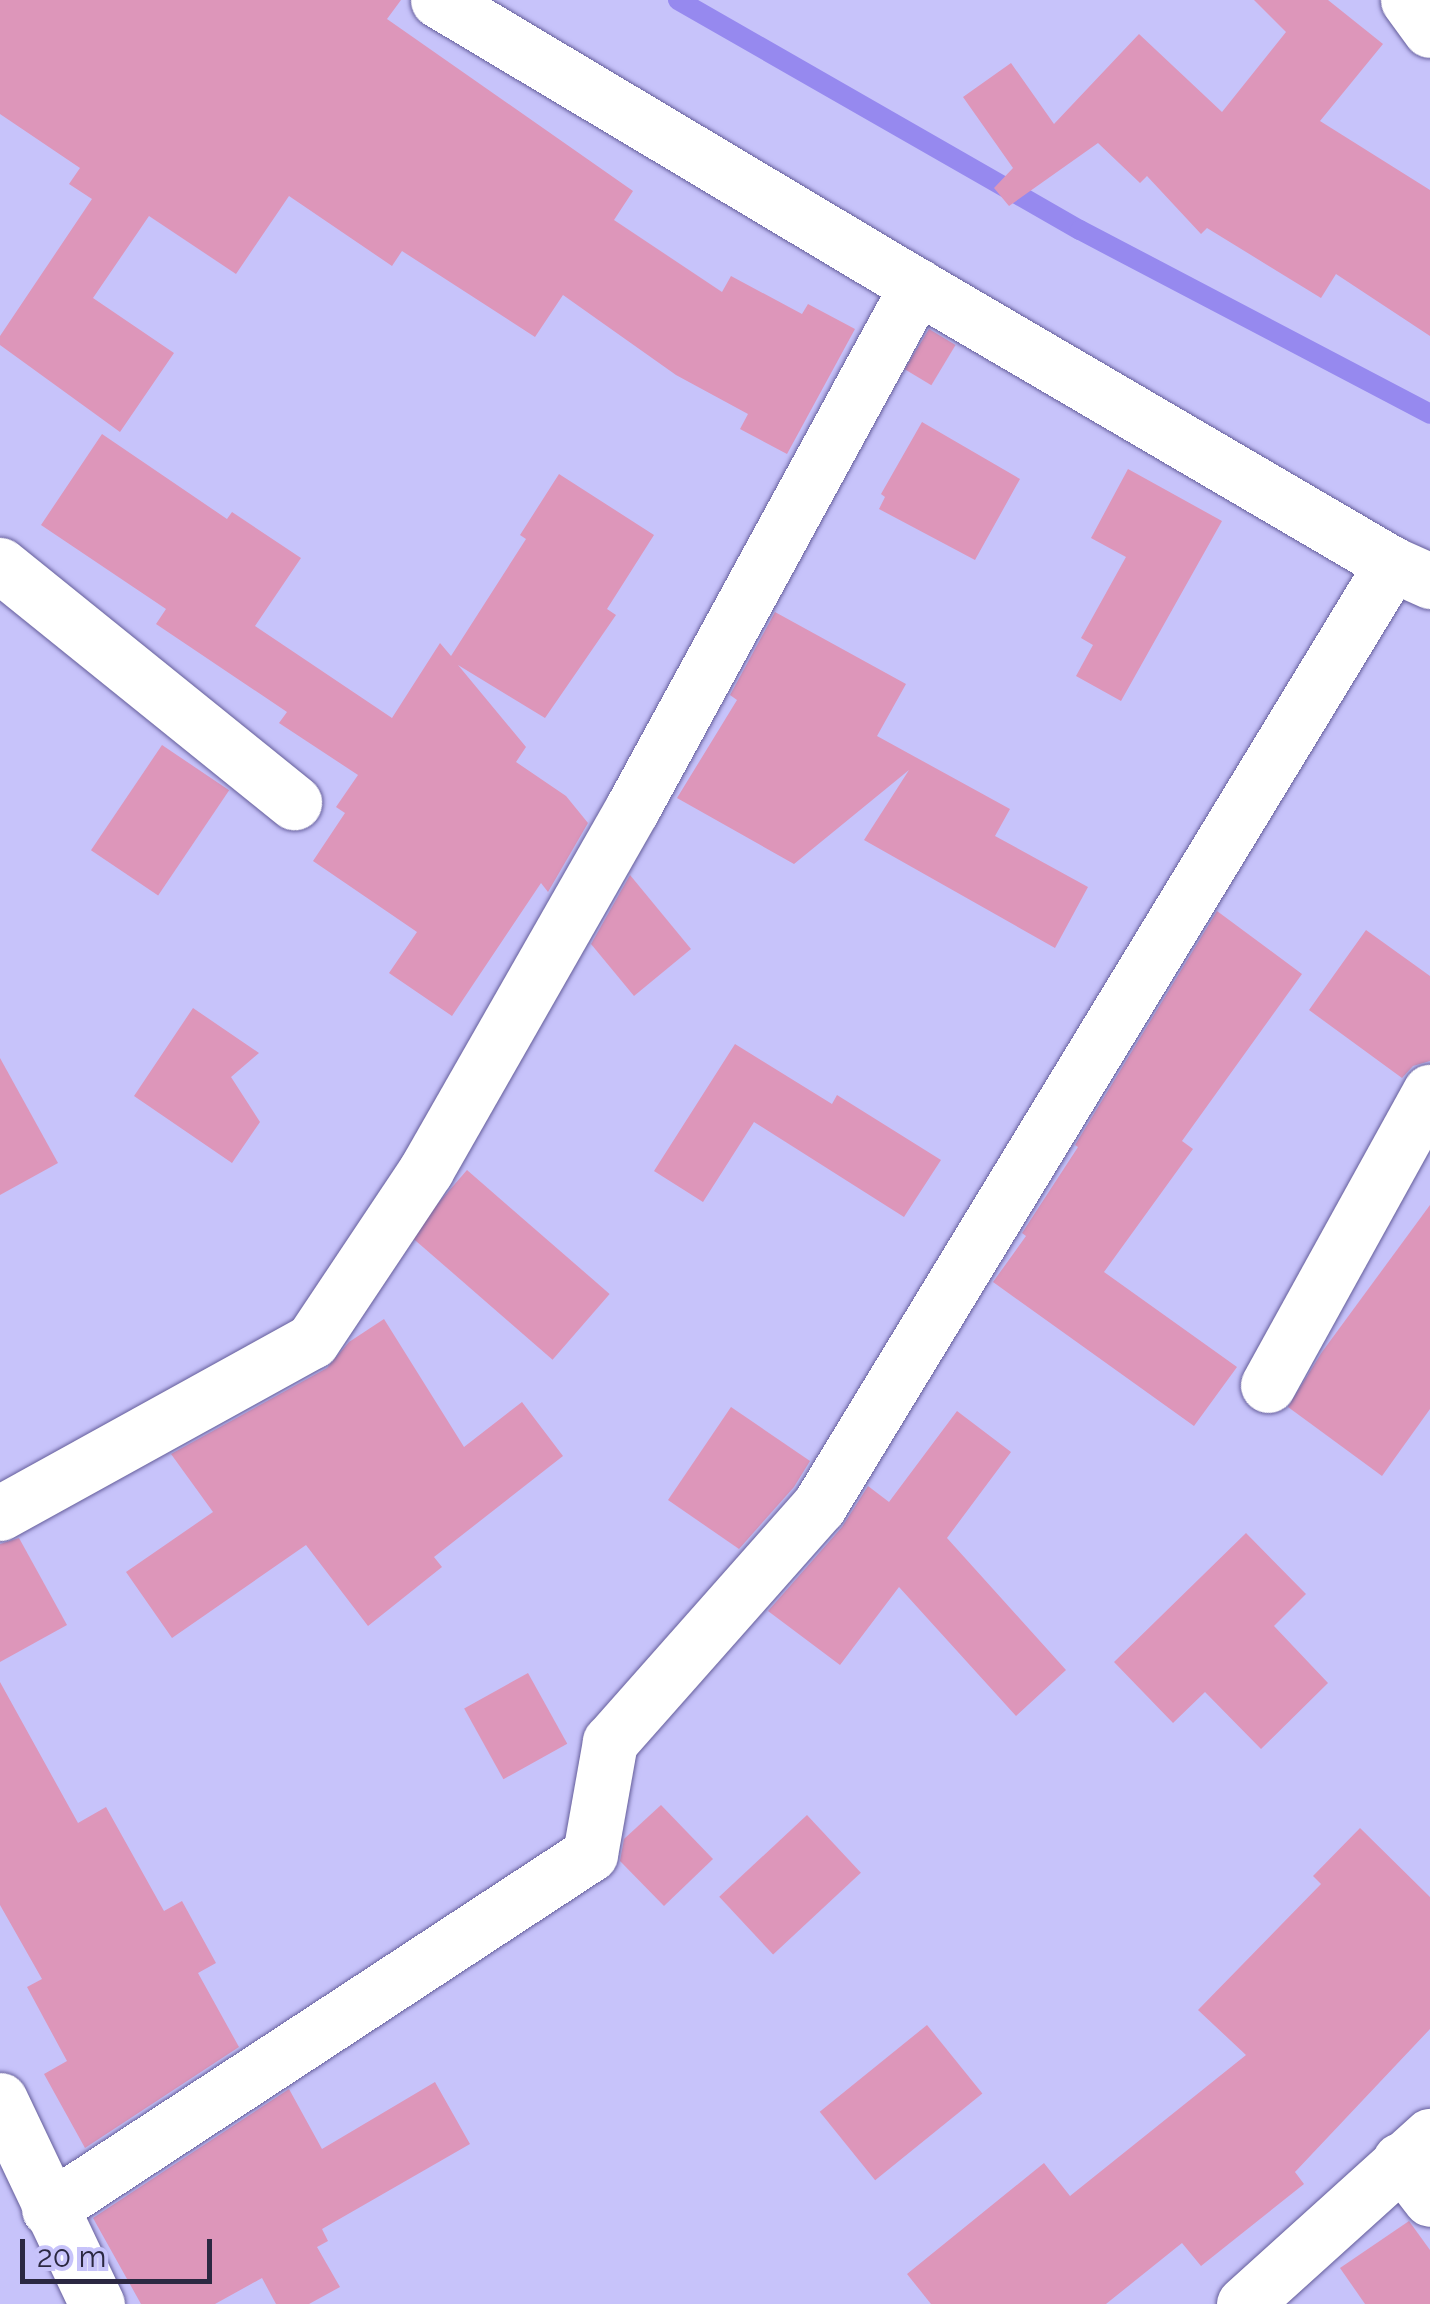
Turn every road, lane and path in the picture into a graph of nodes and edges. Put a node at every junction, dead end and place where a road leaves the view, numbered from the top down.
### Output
1 (438, 0) edge
2 (1408, 0) edge
3 (1430, 30) edge
4 (917, 286) junction
5 (0, 565) edge
6 (1411, 573) edge
7 (294, 802) dead end
8 (1430, 1092) edge
9 (1268, 1386) dead end
10 (0, 1513) edge
11 (0, 2100) edge
12 (1420, 2165) edge
13 (49, 2208) junction
14 (98, 2304) edge
15 (1244, 2304) edge

1 - 4 street
2 - 3 street
4 - 6 street
4 - 10 street
5 - 7 street
6 - 13 street
8 - 9 street
11 - 13 street
12 - 15 street
13 - 14 street

